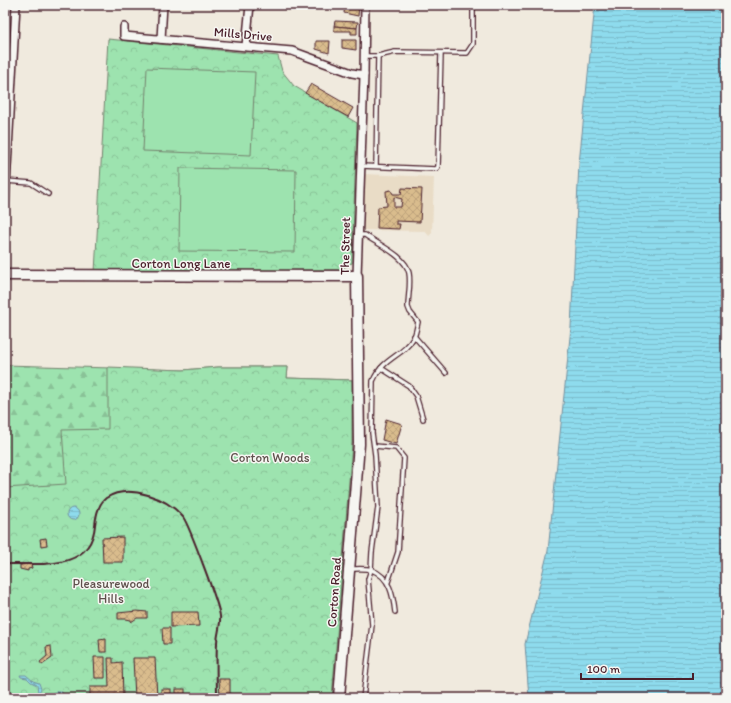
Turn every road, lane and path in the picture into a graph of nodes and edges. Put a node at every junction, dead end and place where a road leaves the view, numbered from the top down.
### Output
1 (16, 5) edge
2 (164, 5) edge
3 (250, 5) edge
4 (365, 5) edge
5 (473, 5) edge
6 (124, 27) dead end
7 (160, 40) junction
8 (246, 46) junction
9 (441, 53) junction
10 (365, 56) junction
11 (378, 56) junction
12 (364, 75) junction
13 (8, 112) edge
14 (360, 166) junction
15 (376, 166) junction
16 (6, 182) junction
17 (48, 194) dead end
18 (5, 204) edge
19 (357, 235) junction
20 (5, 275) edge
21 (357, 276) junction
22 (414, 336) junction
23 (381, 368) junction
24 (446, 372) dead end
25 (423, 419) dead end
26 (375, 446) junction
27 (355, 488) joint
28 (349, 569) junction
29 (372, 570) junction
30 (388, 582) junction
31 (395, 612) dead end
32 (339, 698) edge
33 (363, 698) edge

1 - 13 street
2 - 7 street
3 - 8 street
4 - 10 street, The Street
5 - 9 lane
6 - 7 street, Mills Drive
7 - 8 street, Mills Drive
8 - 12 street, Mills Drive
9 - 11 lane
9 - 15 lane
10 - 11 lane
10 - 12 street, The Street
11 - 15 lane
12 - 14 street, The Street
13 - 16 street
14 - 15 lane
14 - 19 street, The Street
16 - 17 lane
16 - 18 street
19 - 21 street, The Street
19 - 22 lane
20 - 21 main road, Corton Long Lane
21 - 27 main road, The Street
22 - 23 lane
22 - 24 lane
23 - 25 lane
23 - 26 lane
26 - 29 lane
26 - 30 lane
27 - 28 main road, Corton Road
28 - 29 lane
28 - 32 main road, Corton Road
29 - 30 lane
29 - 33 lane
30 - 31 lane

